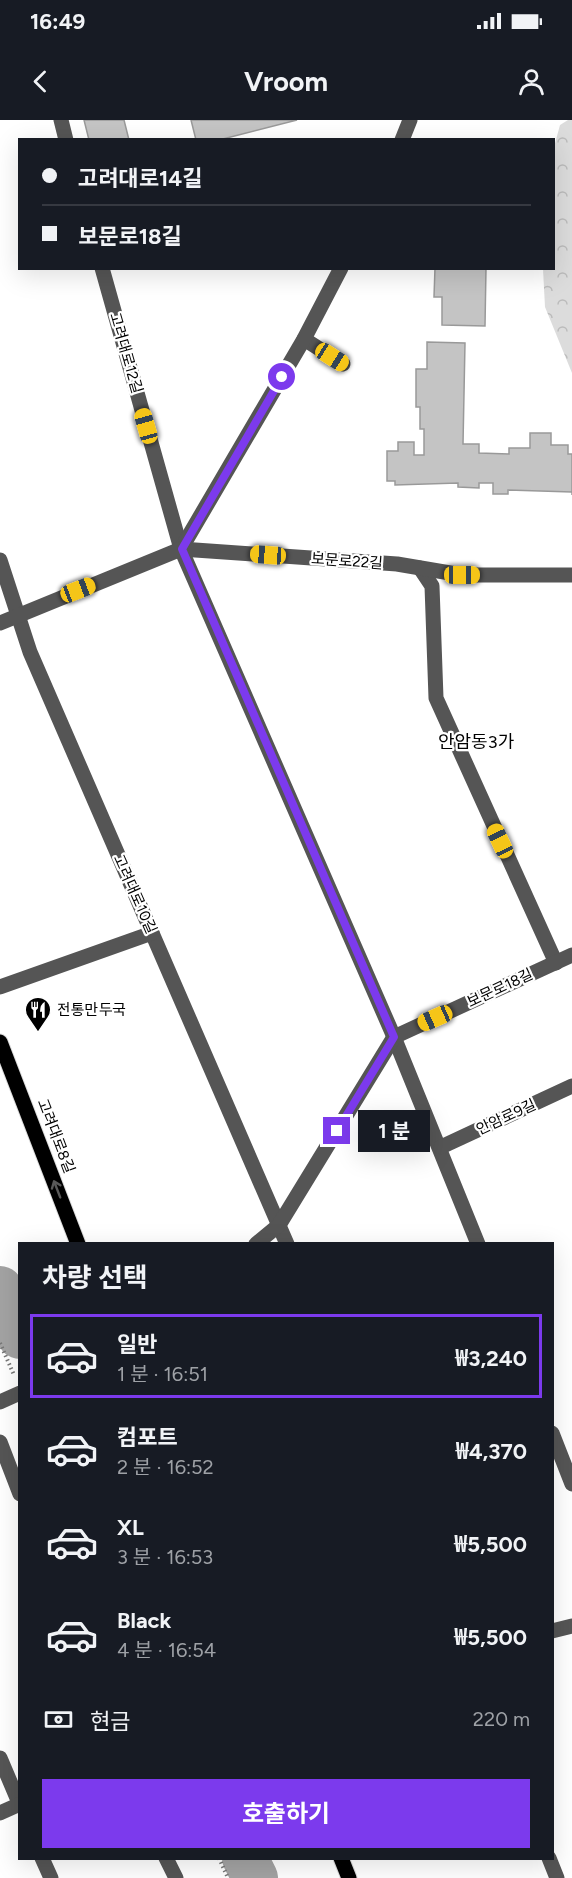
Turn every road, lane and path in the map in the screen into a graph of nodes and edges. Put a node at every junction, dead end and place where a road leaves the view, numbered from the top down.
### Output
1 (61, 120) edge
2 (410, 120) edge
3 (66, 138) edge
4 (403, 138) edge
5 (103, 270) edge
6 (340, 270) edge
7 (304, 339) junction
8 (343, 364) dead end
9 (182, 549) junction
10 (0, 560) edge
11 (420, 568) junction
12 (572, 575) edge
13 (16, 614) junction
14 (0, 623) edge
15 (152, 933) junction
16 (572, 955) edge
17 (556, 963) junction
18 (0, 987) edge
19 (394, 1037) junction
20 (0, 1042) edge
21 (572, 1086) edge
22 (441, 1147) junction
23 (279, 1225) junction
24 (77, 1242) edge
25 (258, 1242) edge
26 (286, 1242) edge
27 (477, 1242) edge
28 (0, 1342) edge
29 (18, 1382) edge
30 (18, 1394) edge
31 (0, 1402) edge
32 (554, 1438) edge
33 (0, 1442) edge
34 (572, 1484) edge
35 (18, 1489) edge
36 (572, 1626) edge
37 (554, 1630) edge
38 (0, 1758) edge
39 (18, 1802) edge
40 (18, 1804) edge
41 (0, 1813) edge
42 (43, 1860) edge
43 (167, 1860) edge
44 (220, 1860) edge
45 (342, 1860) edge
46 (550, 1860) edge
47 (51, 1878) edge
48 (176, 1878) edge
49 (228, 1878) edge
50 (349, 1878) edge
51 (557, 1878) edge

1 - 3 street
2 - 4 street
5 - 9 street, 고려대로12길
6 - 7 street
7 - 8 street
7 - 9 street
9 - 11 street, 보문로22길
9 - 13 street, 보문로22길
9 - 19 street, 고려대로12길
10 - 13 street, 고려대로10길
11 - 12 street, 보문로22길
11 - 17 street
13 - 14 street, 보문로22길
13 - 15 street, 고려대로10길
15 - 18 street
15 - 23 street, 고려대로10길
16 - 17 street, 보문로18길
17 - 19 street, 보문로18길
19 - 22 street
19 - 23 street
24 -> 20 main road, 고려대로8길
21 - 22 street, 안암로9길
22 - 27 street
23 - 25 street
23 - 26 street, 고려대로10길
28 - 29 path
30 - 31 street
32 - 34 street
33 - 35 street
36 - 37 street
38 - 39 street
40 - 41 street
42 - 47 street
43 - 48 street
44 - 49 path
45 - 50 main road
46 - 51 street

